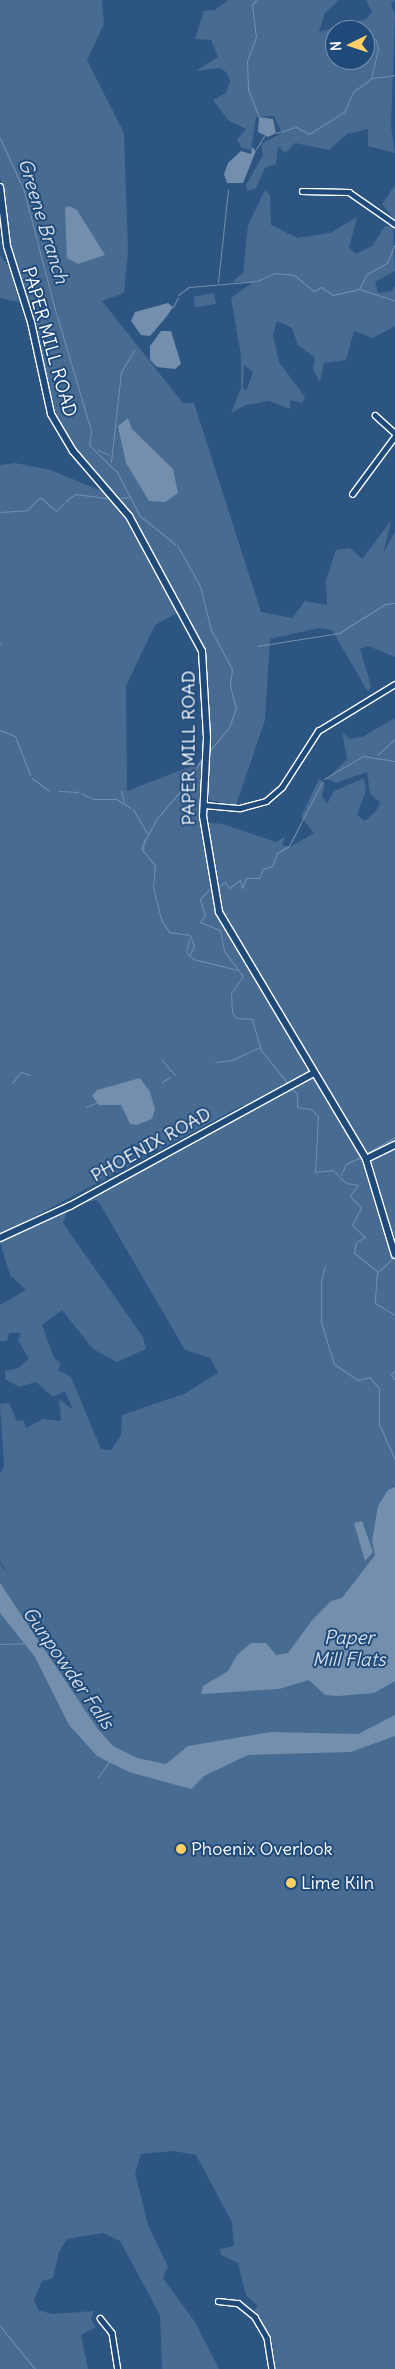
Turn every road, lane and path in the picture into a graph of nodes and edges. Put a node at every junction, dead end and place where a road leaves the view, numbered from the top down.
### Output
1 (0, 187) edge
2 (302, 191) dead end
3 (395, 224) edge
4 (375, 415) dead end
5 (395, 434) edge
6 (352, 494) dead end
7 (395, 684) edge
8 (204, 805) junction
9 (314, 1073) junction
10 (395, 1145) edge
11 (366, 1159) junction
12 (0, 1238) edge
13 (395, 1255) edge
14 (218, 2301) dead end
15 (100, 2318) dead end
16 (118, 2369) edge
17 (272, 2369) edge

1 - 8 main road, PAPER MILL ROAD
2 - 3 street
4 - 5 street
5 - 6 street
7 - 8 street
8 - 9 main road, PAPER MILL ROAD
9 - 11 main road, PAPER MILL ROAD
9 - 12 street, PHOENIX ROAD
10 - 11 street
11 - 13 main road, PAPER MILL ROAD
14 - 17 street
15 - 16 street

